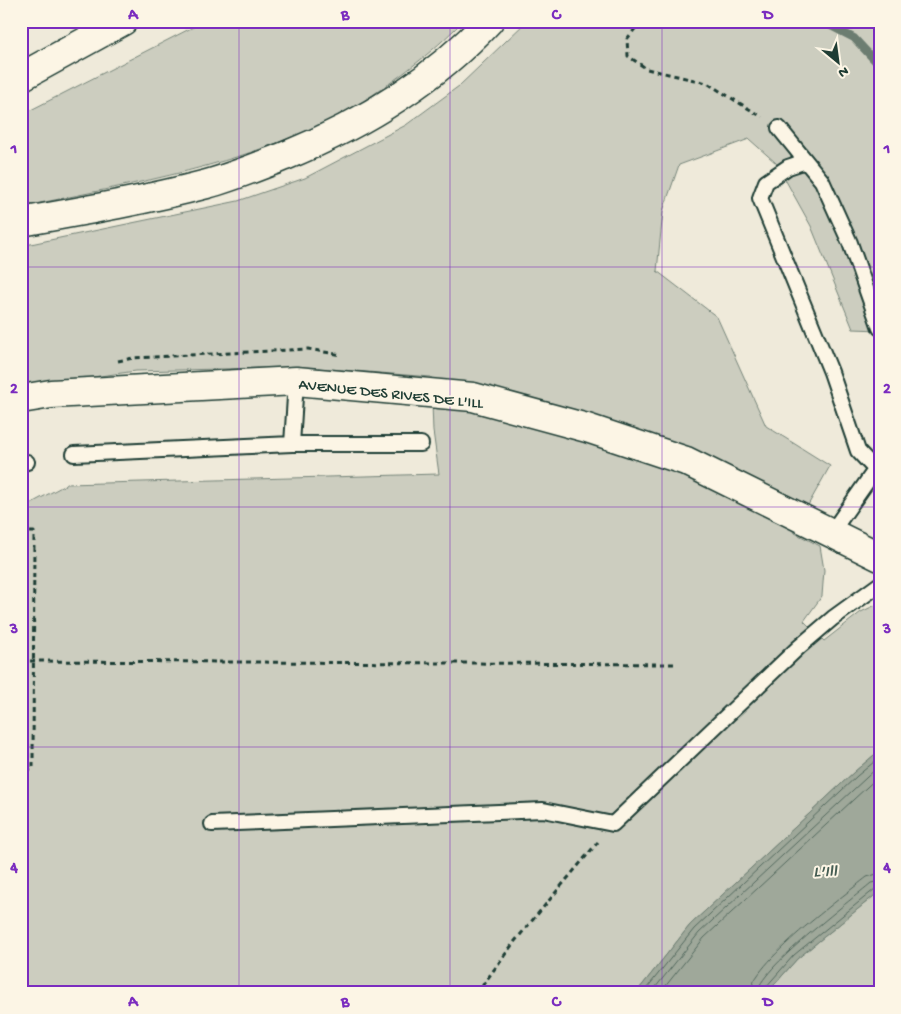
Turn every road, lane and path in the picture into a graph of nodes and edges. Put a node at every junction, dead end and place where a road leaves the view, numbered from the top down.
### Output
1 (123, 21) edge
2 (489, 21) edge
3 (641, 21) edge
4 (21, 77) edge
5 (779, 128) joint
6 (806, 161) junction
7 (21, 222) edge
8 (880, 328) edge
9 (296, 382) junction
10 (21, 400) edge
11 (292, 444) junction
12 (421, 444) dead end
13 (74, 454) dead end
14 (878, 466) edge
15 (21, 532) edge
16 (831, 532) junction
17 (880, 557) edge
18 (880, 584) edge
19 (21, 661) edge
20 (34, 661) junction
21 (676, 664) dead end
22 (21, 770) edge
23 (212, 824) dead end
24 (613, 824) junction
25 (477, 993) edge

1 - 4 main road
2 - 7 main road
3 - 5 path
5 - 6 lane
6 - 8 lane
6 - 14 lane
9 - 10 main road, AVENUE DES RIVES DE L'ILL
9 - 11 lane
9 - 16 main road, AVENUE DES RIVES DE L'ILL
11 - 12 lane
11 - 13 lane
14 - 16 lane
15 - 20 path
16 - 17 main road, AVENUE DES RIVES DE L'ILL
18 - 24 lane
19 - 20 path
20 - 21 path
20 - 22 path
23 - 24 lane
24 - 25 path

